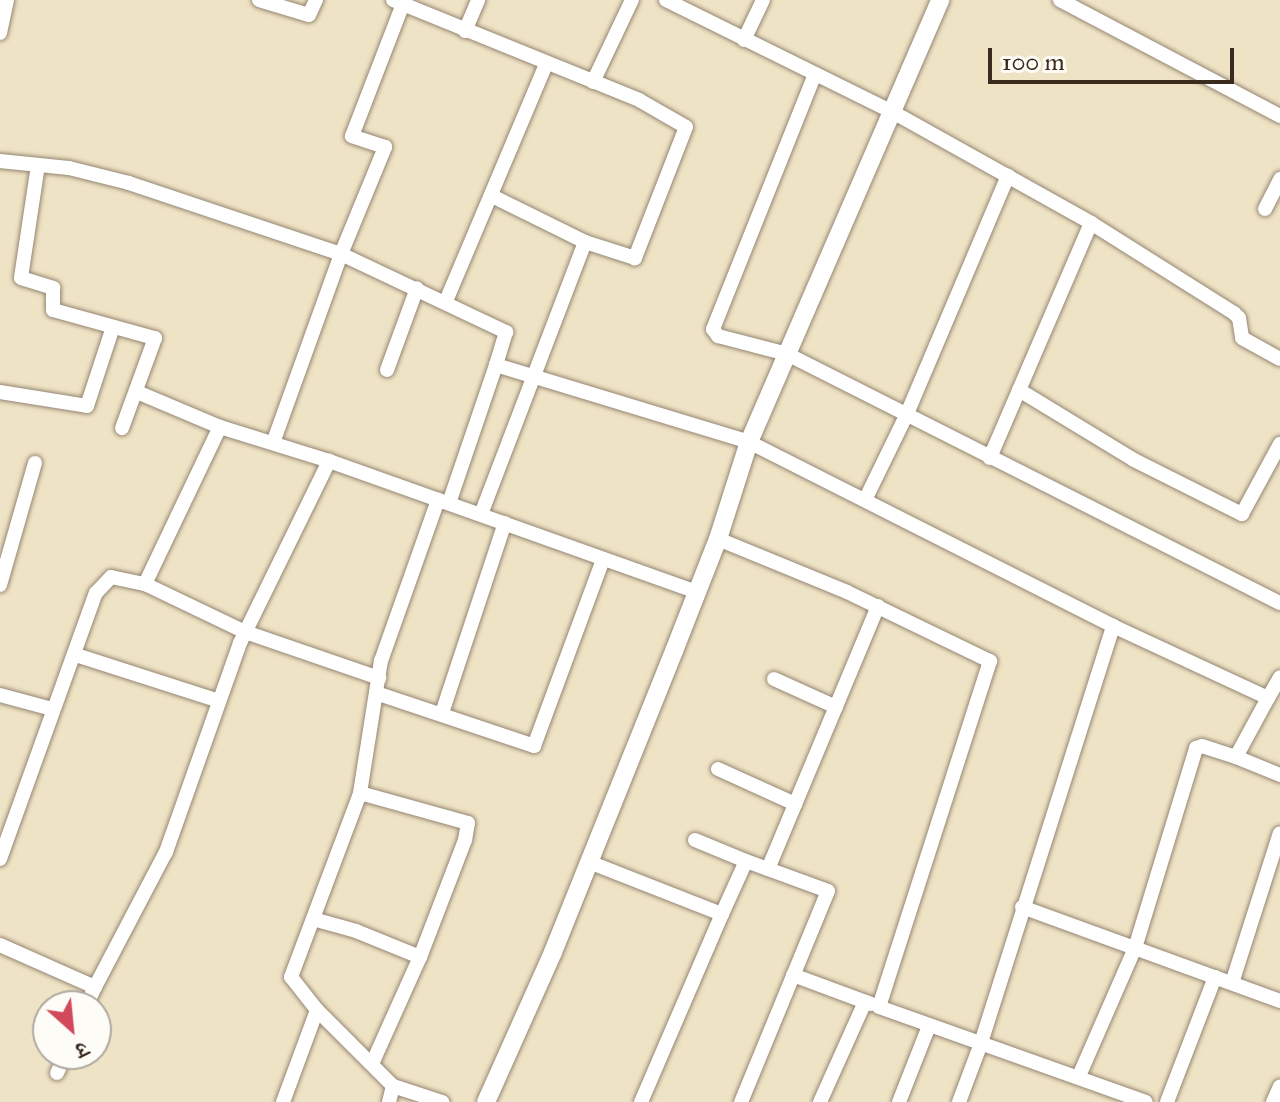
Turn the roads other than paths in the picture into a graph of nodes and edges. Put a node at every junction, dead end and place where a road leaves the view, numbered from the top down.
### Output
1 (7, 0) edge
2 (259, 0) edge
3 (316, 0) edge
4 (478, 0) edge
5 (632, 0) edge
6 (666, 0) edge
7 (763, 0) edge
8 (940, 0) edge
9 (1060, 0) edge
10 (398, 2) edge
11 (465, 31) junction
12 (0, 33) edge
13 (744, 40) junction
14 (546, 64) junction
15 (815, 74) junction
16 (593, 82) junction
17 (891, 111) junction
18 (1280, 116) edge
19 (0, 161) edge
20 (38, 165) junction
21 (1008, 176) junction
22 (1280, 179) edge
23 (492, 196) junction
24 (1265, 209) dead end
25 (1091, 223) junction
26 (585, 242) junction
27 (341, 254) junction
28 (417, 288) junction
29 (446, 301) junction
30 (113, 327) junction
31 (787, 354) junction
32 (1280, 359) edge
33 (496, 365) junction
34 (387, 370) dead end
35 (531, 378) junction
36 (1019, 390) junction
37 (0, 392) edge
38 (137, 392) junction
39 (906, 416) junction
40 (220, 427) junction
41 (122, 428) dead end
42 (749, 442) junction
43 (273, 443) junction
44 (1280, 444) edge
45 (990, 458) junction
46 (329, 461) junction
47 (35, 463) dead end
48 (865, 500) junction
49 (444, 502) junction
50 (481, 515) junction
51 (505, 523) junction
52 (718, 539) junction
53 (603, 559) junction
54 (145, 584) junction
55 (0, 585) edge
56 (695, 591) junction
57 (1280, 603) edge
58 (878, 606) junction
59 (1113, 626) junction
60 (245, 632) junction
61 (76, 655) junction
62 (1280, 677) edge
63 (774, 679) dead end
64 (378, 686) junction
65 (0, 695) edge
66 (1268, 698) junction
67 (219, 701) junction
68 (836, 707) junction
69 (52, 709) junction
70 (442, 713) junction
71 (1236, 757) junction
72 (718, 769) dead end
73 (1280, 775) edge
74 (360, 793) junction
75 (795, 804) junction
76 (1280, 833) edge
77 (695, 840) dead end
78 (0, 859) edge
79 (746, 861) junction
80 (589, 862) junction
81 (768, 869) junction
82 (1022, 907) junction
83 (722, 914) junction
84 (313, 919) junction
85 (0, 945) edge
86 (1135, 948) junction
87 (420, 957) junction
88 (793, 975) junction
89 (1215, 977) junction
90 (1232, 983) junction
91 (95, 987) junction
92 (94, 990) edge
93 (1280, 1001) edge
94 (872, 1004) junction
95 (317, 1010) junction
96 (929, 1026) junction
97 (980, 1046) junction
98 (372, 1064) junction
99 (58, 1070) edge
100 (57, 1073) dead end
101 (1079, 1076) junction
102 (393, 1086) junction
103 (1280, 1086) edge
104 (283, 1102) edge
105 (389, 1102) edge
106 (442, 1102) edge
107 (486, 1102) edge
108 (641, 1102) edge
109 (741, 1102) edge
110 (820, 1102) edge
111 (899, 1102) edge
112 (959, 1102) edge
113 (1146, 1102) edge
114 (1167, 1102) edge
115 (1273, 1102) edge

1 - 12 street
2 - 3 street
4 - 11 street
5 - 16 street
6 - 13 street
7 - 13 street
8 - 17 street
9 - 18 street
10 - 11 street
10 - 27 street
11 - 14 street
13 - 15 street
14 - 16 street
14 - 23 street
15 - 17 street
15 - 31 street
16 - 26 street
17 - 21 street
17 - 31 street
19 - 20 street
20 - 27 street
20 - 30 street
21 - 25 street
21 - 39 street
22 - 24 street
23 - 26 street
23 - 29 street
25 - 32 street
25 - 36 street
26 - 35 street
27 - 28 street
27 - 43 street
28 - 29 street
28 - 34 street
29 - 33 street
30 - 37 street
30 - 38 street
31 - 39 street
31 - 42 street
33 - 35 street
33 - 49 street
35 - 42 street
35 - 50 street
36 - 44 street
36 - 45 street
38 - 40 street
38 - 41 street
39 - 45 street
39 - 48 street
40 - 43 street
40 - 54 street
42 - 48 street
42 - 52 street
43 - 46 street
45 - 57 street
46 - 49 street
46 - 60 street
47 - 55 street
48 - 59 street
49 - 50 street
49 - 64 street
50 - 51 street
51 - 53 street
51 - 70 street
52 - 56 street
52 - 58 street
53 - 56 street
53 - 70 street
54 - 60 street
54 - 61 street
56 - 80 street
58 - 68 street
58 - 94 street
59 - 66 street
59 - 82 street
60 - 64 street
60 - 67 street
61 - 67 street
61 - 69 street
62 - 66 street
63 - 68 street
64 - 70 street
64 - 74 street
65 - 69 street
66 - 71 street
67 - 91 street
68 - 75 street
69 - 78 street
71 - 73 street
71 - 86 street
72 - 75 street
74 - 84 street
74 - 87 street
75 - 81 street
76 - 90 street
77 - 79 street
79 - 81 street
79 - 83 street
80 - 83 street
80 - 107 street
81 - 88 street
82 - 86 street
82 - 97 street
83 - 108 street
84 - 87 street
84 - 95 street
85 - 91 street
86 - 89 street
86 - 101 street
87 - 98 street
88 - 94 street
88 - 109 street
89 - 90 street
89 - 114 street
90 - 93 street
91 - 92 street
94 - 96 street
94 - 110 street
95 - 98 street
95 - 104 street
96 - 97 street
96 - 111 street
97 - 101 street
97 - 112 street
98 - 102 street
99 - 100 street
101 - 113 street
102 - 105 street
102 - 106 street
103 - 115 street

